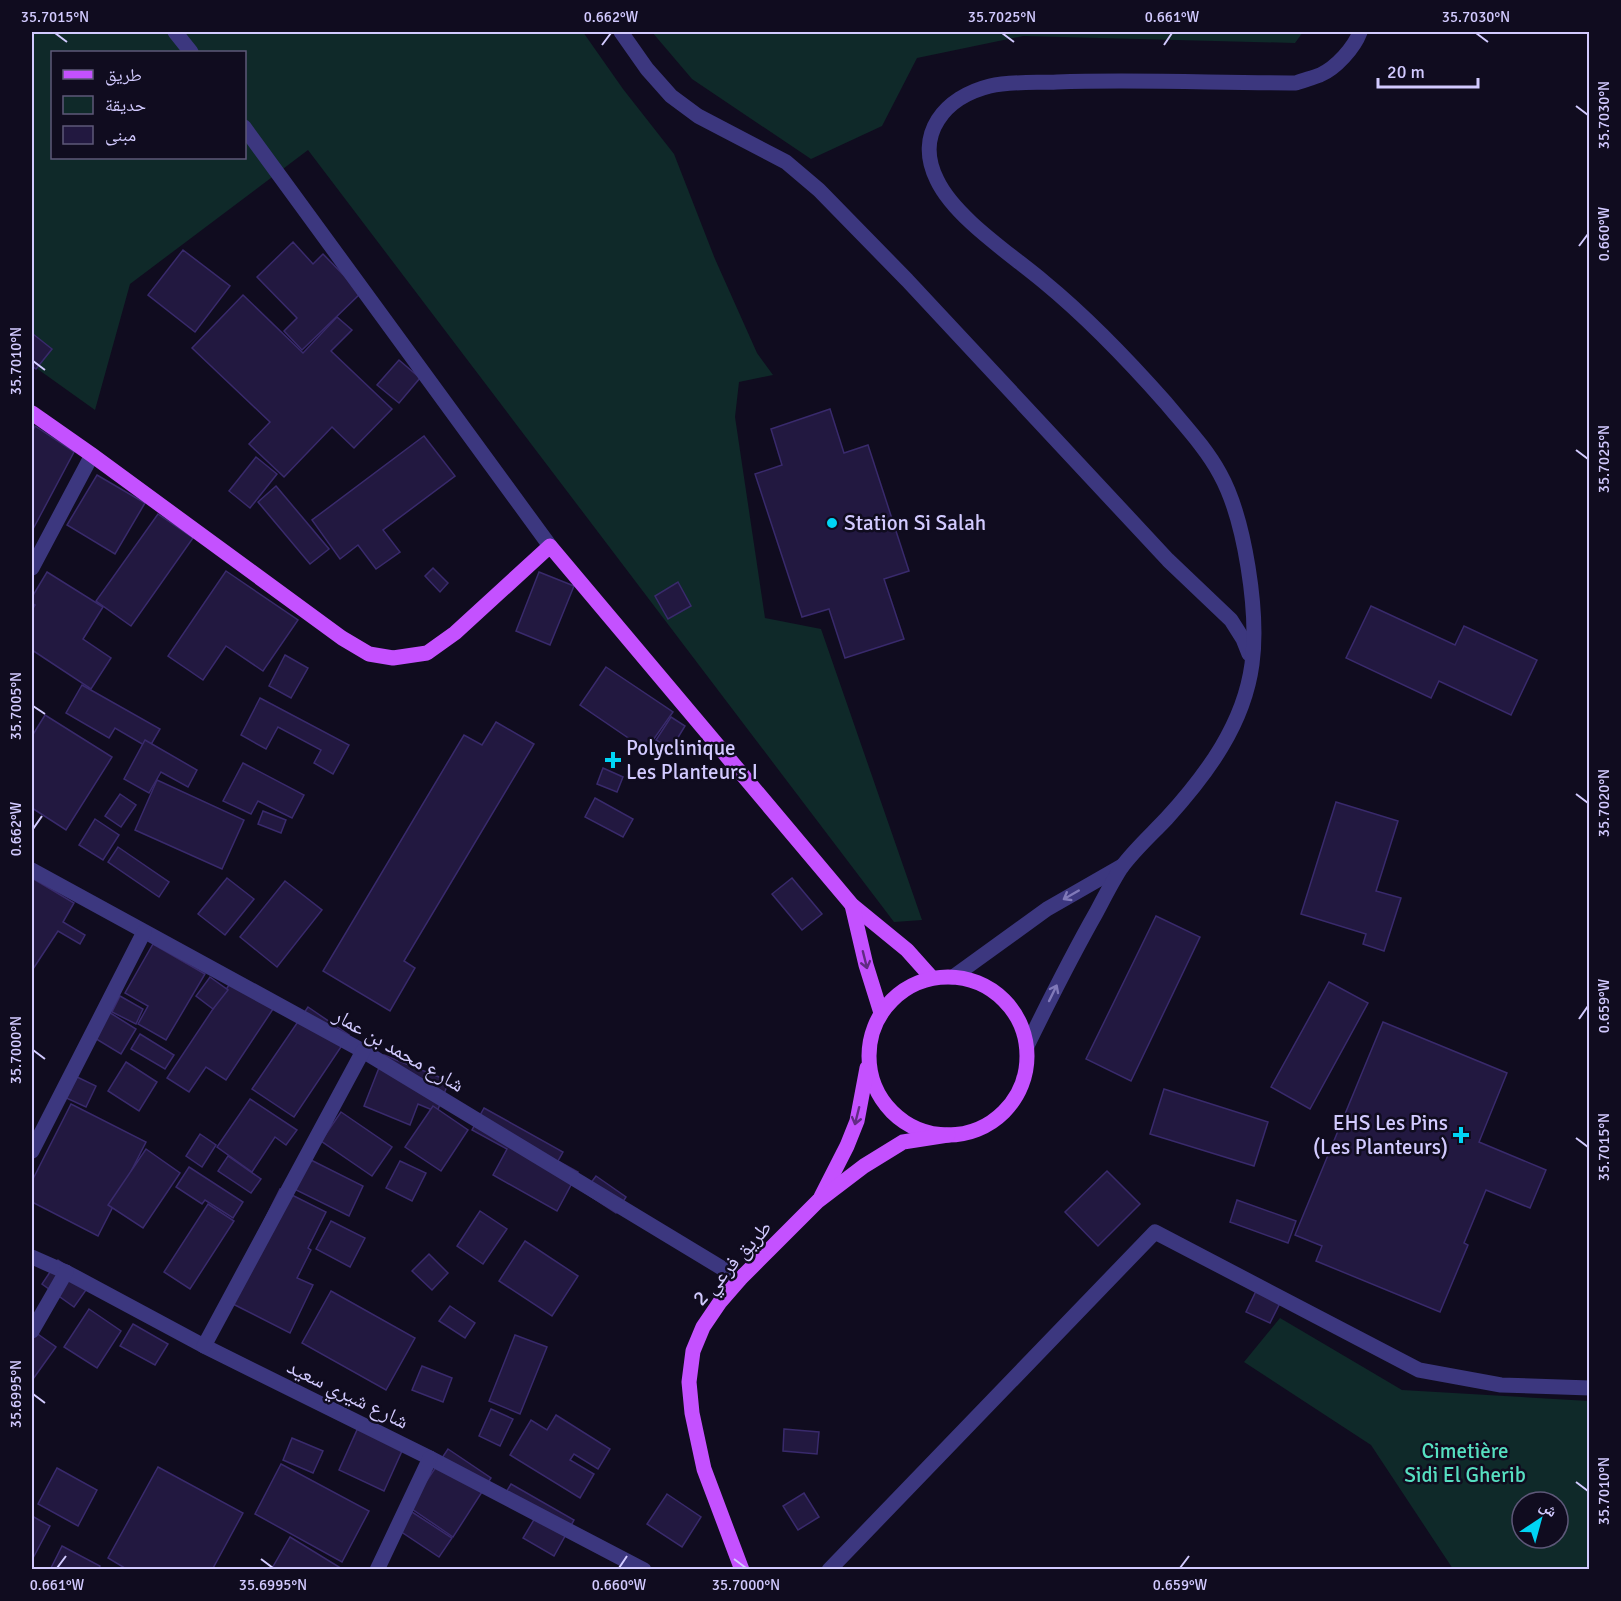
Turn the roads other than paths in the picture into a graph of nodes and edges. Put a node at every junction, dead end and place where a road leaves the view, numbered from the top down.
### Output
1 (175, 32) edge
2 (621, 32) edge
3 (1360, 32) edge
4 (189, 51) edge
5 (246, 130) edge
6 (33, 417) edge
7 (92, 455) junction
8 (550, 546) junction
9 (32, 568) edge
10 (1252, 662) junction
11 (1122, 866) junction
12 (32, 870) edge
13 (852, 905) junction
14 (144, 932) junction
15 (953, 977) junction
16 (932, 978) junction
17 (881, 1013) junction
18 (1027, 1046) junction
19 (363, 1051) junction
20 (869, 1059) junction
21 (948, 1135) junction
22 (32, 1151) edge
23 (818, 1201) junction
24 (32, 1257) edge
25 (66, 1272) junction
26 (740, 1279) junction
27 (32, 1331) edge
28 (204, 1346) junction
29 (1590, 1388) edge
30 (430, 1458) junction
31 (377, 1569) edge
32 (644, 1569) edge
33 (742, 1569) edge
34 (829, 1569) edge

1 - 4 street
2 - 10 street
3 - 10 street
5 - 8 street
6 - 7 main road
7 - 8 main road
7 - 9 street
8 - 13 main road
10 - 11 street
11 -> 15 street
18 -> 11 street
12 - 14 street, شارع محمد بن عمار
13 - 16 main road
13 -> 17 main road
14 - 19 street, شارع محمد بن عمار
14 - 22 street
15 - 16 main road
15 - 18 main road
16 - 17 main road
17 - 20 main road
18 - 21 main road
19 - 26 street, شارع محمد بن عمار
19 - 28 street
20 - 21 main road
20 -> 23 main road, طريق فرعي 2
21 - 23 main road, طريق فرعي 2
23 - 26 main road, طريق فرعي 2
24 - 25 street, شارع شيري سعيد
25 - 27 street
25 - 28 street, شارع شيري سعيد
26 - 33 main road, طريق فرعي 2
28 - 30 street, شارع شيري سعيد
29 - 34 street
30 - 31 street
30 - 32 street, شارع شيري سعيد

